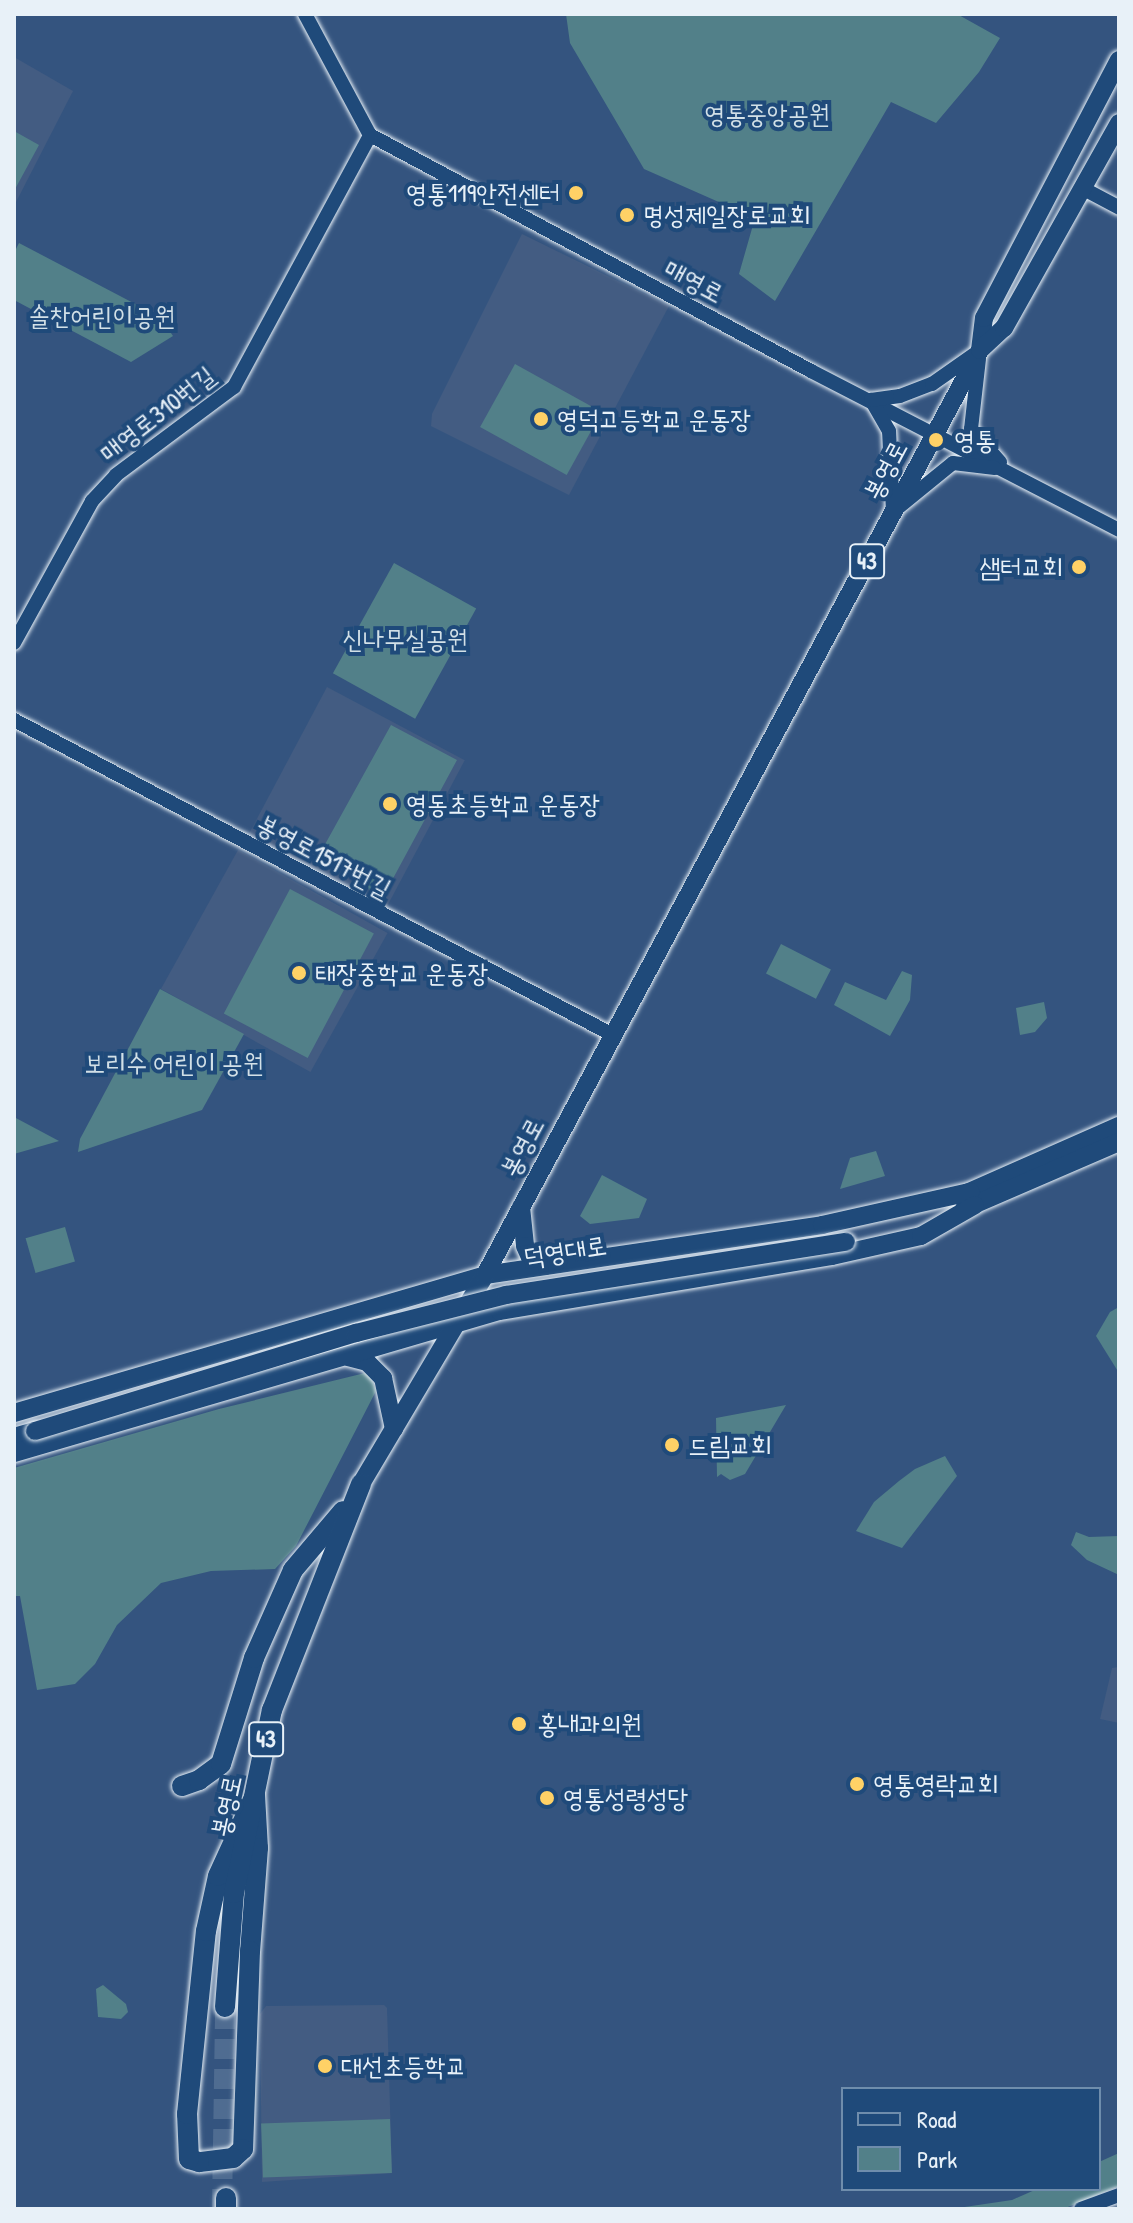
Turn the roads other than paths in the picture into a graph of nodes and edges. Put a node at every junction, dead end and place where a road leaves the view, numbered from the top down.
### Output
1 (305, 14) edge
2 (1119, 60) edge
3 (1119, 123) edge
4 (370, 135) junction
5 (1084, 189) junction
6 (1119, 208) edge
7 (980, 350) junction
8 (871, 400) junction
9 (935, 432) junction
10 (1008, 470) junction
11 (893, 512) junction
12 (1119, 530) edge
13 (14, 643) edge
14 (14, 720) edge
15 (611, 1034) junction
16 (1119, 1126) edge
17 (1119, 1142) edge
18 (972, 1198) junction
19 (521, 1206) junction
20 (546, 1266) junction
21 (485, 1275) junction
22 (456, 1327) junction
23 (348, 1357) junction
24 (24, 1422) edge
25 (394, 1429) junction
26 (14, 1437) edge
27 (14, 1453) edge
28 (358, 1490) junction
29 (182, 1786) dead end
30 (255, 1795) junction
31 (225, 2007) tunnel mouth
32 (1119, 2195) edge
33 (1081, 2209) edge

1 - 4 street
2 - 7 main road, 봉영로 / 43
3 - 5 main road, 봉영로 / 43
4 - 8 street, 매영로
4 - 13 street, 매영로310번길
5 - 6 street
5 - 7 main road, 봉영로 / 43
7 - 8 street
7 - 9 main road, 봉영로 / 43
7 - 10 street
8 - 9 street, 매영로
8 - 11 street
9 - 10 street, 매영로
9 - 11 main road, 봉영로 / 43
10 - 11 street
10 - 12 street, 매영로
11 - 15 main road, 봉영로 / 43
14 - 15 street, 봉영로1517번길
15 - 19 main road, 봉영로 / 43
16 - 18 main road, 덕영대로
17 - 18 main road, 덕영대로
18 - 20 main road
18 - 22 main road
18 - 24 main road, 덕영대로, bridge
19 - 20 main road
19 - 21 main road, 봉영로 / 43
20 - 21 main road
21 - 22 main road, 봉영로 / 43
21 - 24 main road
22 - 23 main road
22 - 25 main road, 봉영로 / 43
23 - 25 main road
23 - 27 main road
24 - 26 main road, 덕영대로
25 - 28 main road, 봉영로 / 43
28 - 29 highway
28 - 30 highway, 봉영로 / 43
30 - 30 highway
30 - 31 highway, 봉영로 / 43
32 - 33 street

